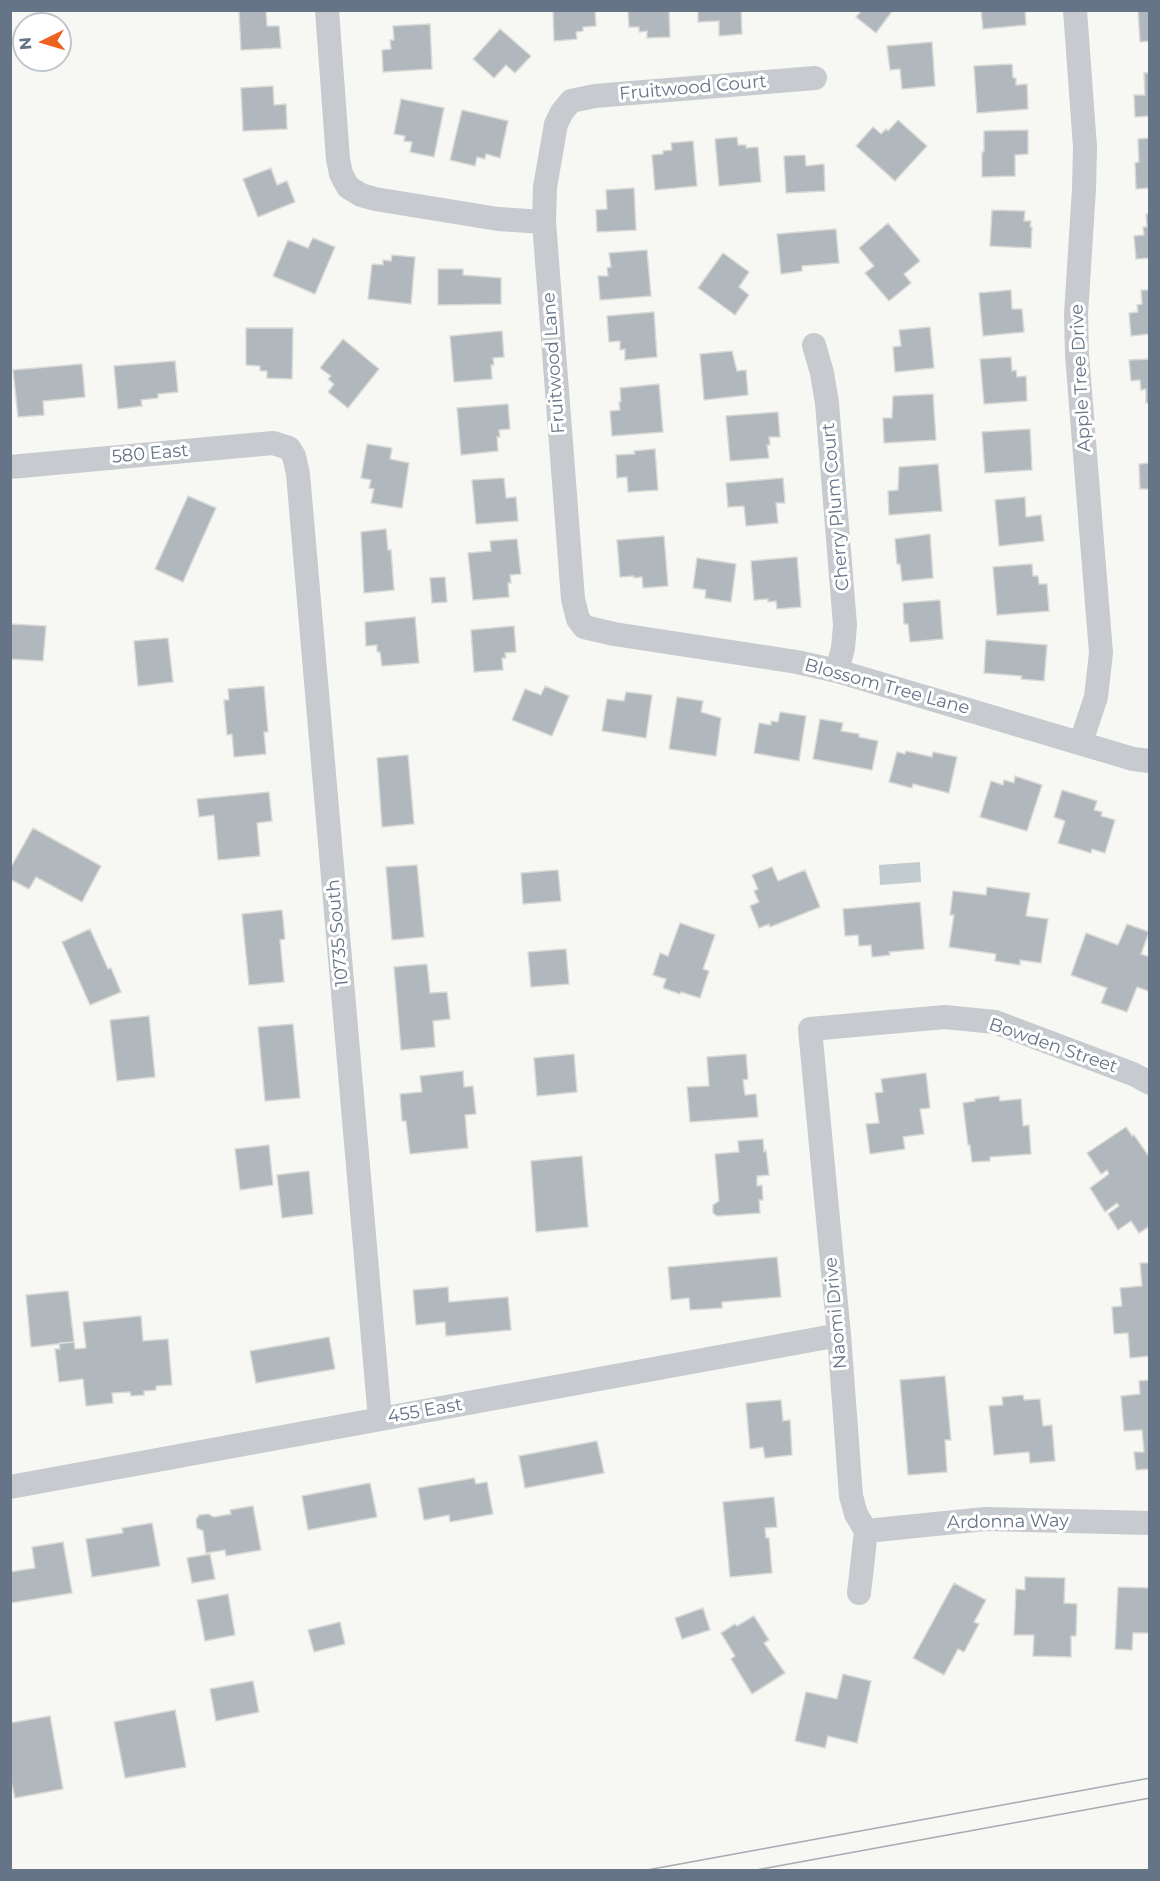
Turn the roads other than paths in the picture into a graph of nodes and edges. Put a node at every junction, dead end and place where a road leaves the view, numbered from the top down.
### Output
1 (327, 10) edge
2 (1075, 10) edge
3 (815, 78) dead end
4 (571, 101) joint
5 (544, 222) junction
6 (814, 345) dead end
7 (289, 448) joint
8 (10, 467) edge
9 (584, 627) joint
10 (837, 670) junction
11 (1081, 742) junction
12 (1149, 761) edge
13 (810, 1029) joint
14 (1149, 1083) edge
15 (839, 1335) junction
16 (380, 1419) junction
17 (10, 1487) edge
18 (1149, 1523) edge
19 (866, 1531) junction
20 (859, 1593) dead end

1 - 5 street
2 - 11 street, Apple Tree Drive
3 - 4 street, Fruitwood Court
4 - 5 street, Fruitwood Lane
5 - 9 street, Fruitwood Lane
6 - 10 street, Cherry Plum Court
7 - 8 street, 580 East
7 - 16 street, 10735 South
9 - 10 street, Blossom Tree Lane
10 - 11 street, Blossom Tree Lane
11 - 12 street, Blossom Tree Lane
13 - 14 street, Bowden Street
13 - 15 street, Naomi Drive
15 - 16 street, 455 East
15 - 19 street, Naomi Drive
16 - 17 street, 455 East
18 - 19 street, Ardonna Way
19 - 20 street

